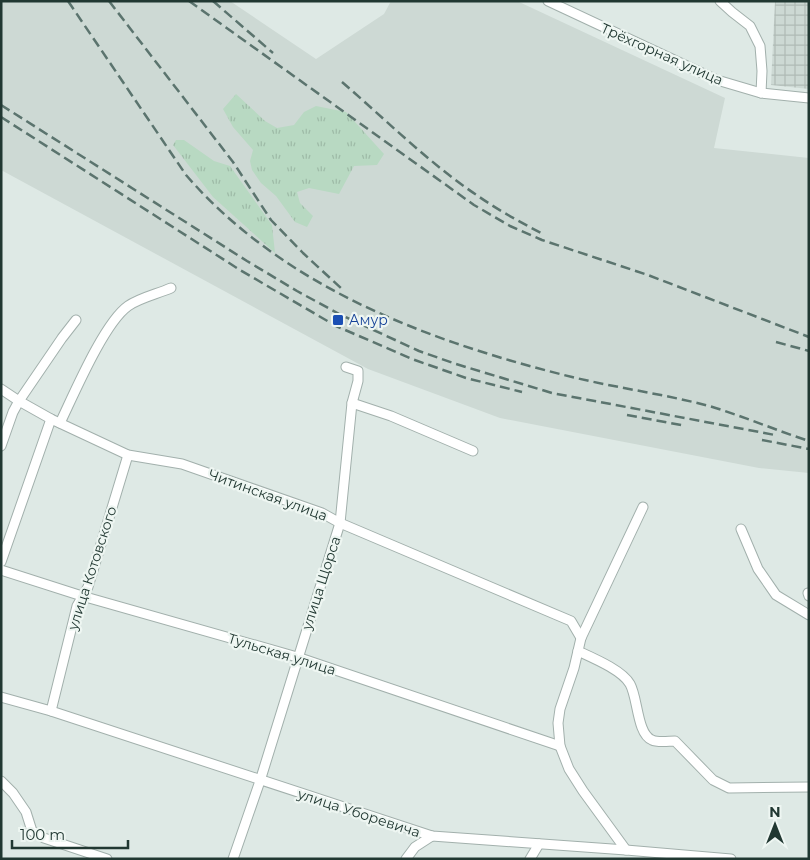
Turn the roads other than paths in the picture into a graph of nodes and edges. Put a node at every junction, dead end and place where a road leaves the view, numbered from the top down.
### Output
1 (548, 1) edge
2 (720, 1) edge
3 (761, 93) junction
4 (809, 98) edge
5 (171, 288) dead end
6 (76, 320) dead end
7 (346, 367) dead end
8 (1, 389) edge
9 (19, 401) junction
10 (352, 404) junction
11 (51, 419) junction
12 (60, 423) junction
13 (1, 446) edge
14 (473, 451) dead end
15 (128, 455) junction
16 (643, 507) dead end
17 (340, 523) junction
18 (741, 528) dead end
19 (1, 562) edge
20 (1, 570) edge
21 (82, 596) junction
22 (809, 615) edge
23 (581, 638) junction
24 (578, 651) junction
25 (297, 657) junction
26 (1, 697) edge
27 (51, 711) junction
28 (560, 746) junction
29 (1, 781) edge
30 (260, 781) junction
31 (809, 787) edge
32 (432, 836) junction
33 (539, 844) junction
34 (626, 850) junction
35 (107, 859) edge
36 (233, 859) edge
37 (406, 859) edge
38 (530, 859) edge
39 (731, 859) edge

1 - 3 street, Трёхгорная улица
2 - 3 street
3 - 4 street, Трёхгорная улица
5 - 12 street
6 - 9 street
7 - 10 street, улица Щорса
8 - 9 street, Читинская улица
9 - 11 street, Читинская улица
9 - 13 street
10 - 14 street
10 - 17 street, улица Щорса
11 - 12 street, Читинская улица
11 - 19 street
12 - 15 street, Читинская улица
15 - 17 street, Читинская улица
15 - 21 street, улица Котовского
16 - 23 street
17 - 23 street, Читинская улица
17 - 25 street, улица Щорса
18 - 22 street
20 - 21 street, Тульская улица
21 - 25 street, Тульская улица
21 - 27 street, улица Котовского
23 - 24 street
24 - 28 street
24 - 31 street
25 - 28 street, Тульская улица
25 - 30 street, улица Щорса
26 - 27 street, улица Уборевича
27 - 30 street, улица Уборевича
28 - 34 street
29 - 35 street
30 - 32 street, улица Уборевича
30 - 36 street, улица Щорса
32 - 33 street, улица Уборевича
32 - 37 street
33 - 34 street, улица Уборевича
33 - 38 street
34 - 39 street, улица Уборевича

